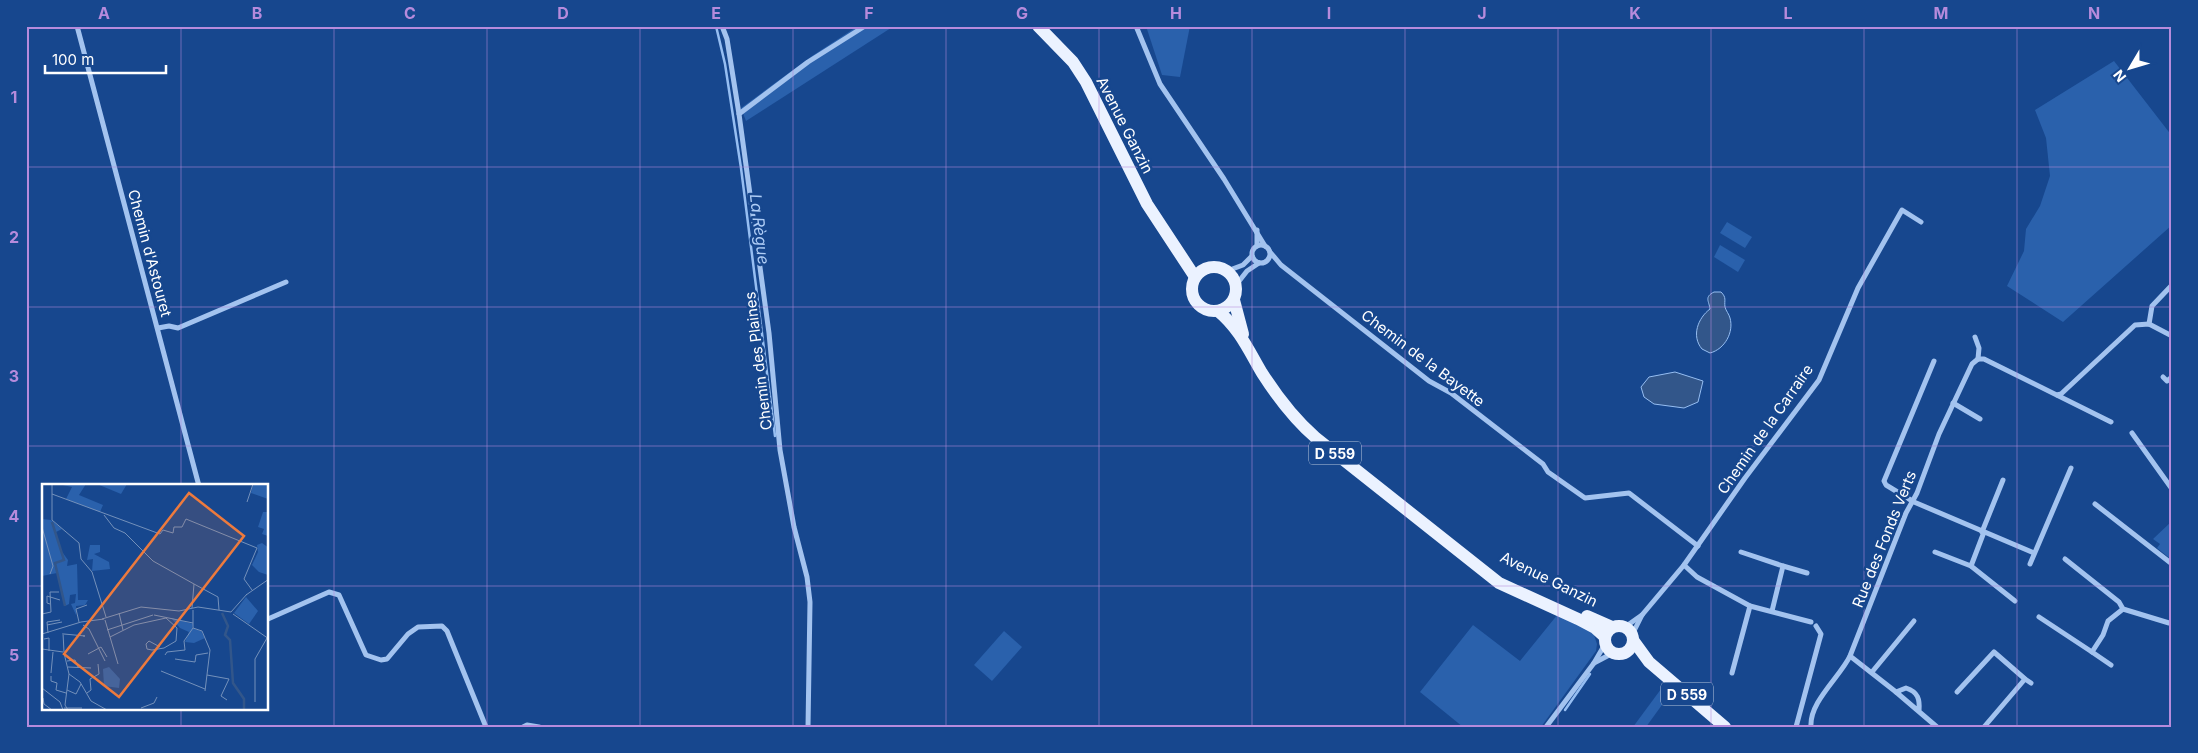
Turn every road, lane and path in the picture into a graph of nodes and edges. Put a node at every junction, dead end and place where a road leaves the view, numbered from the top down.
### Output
1 (77, 26) edge
2 (722, 26) edge
3 (864, 26) edge
4 (1038, 26) edge
5 (1136, 26) edge
6 (739, 114) junction
7 (1921, 222) dead end
8 (1257, 230) junction
9 (1174, 243) junction
10 (1257, 246) junction
11 (1266, 246) junction
12 (1270, 252) junction
13 (1252, 256) junction
14 (1267, 261) junction
15 (1259, 263) junction
16 (1281, 265) junction
17 (1207, 268) junction
18 (1227, 271) junction
19 (1195, 277) junction
20 (286, 282) dead end
21 (1236, 285) junction
22 (2172, 285) edge
23 (1234, 300) junction
24 (1218, 311) junction
25 (2149, 324) junction
26 (158, 328) junction
27 (2172, 336) edge
28 (1975, 337) dead end
29 (1245, 342) junction
30 (1978, 359) junction
31 (1934, 361) dead end
32 (2163, 377) dead end
33 (2172, 377) edge
34 (2056, 395) junction
35 (1953, 403) junction
36 (1980, 419) dead end
37 (2111, 422) dead end
38 (2132, 433) dead end
39 (2071, 468) dead end
40 (2004, 480) dead end
41 (198, 484) edge
42 (2172, 489) edge
43 (1912, 501) junction
44 (2095, 504) dead end
45 (1983, 532) junction
46 (1698, 546) junction
47 (1741, 552) dead end
48 (1935, 552) dead end
49 (2034, 553) junction
50 (2066, 559) dead end
51 (2030, 564) dead end
52 (2172, 564) edge
53 (1684, 565) junction
54 (1783, 566) junction
55 (1971, 566) junction
56 (1807, 573) dead end
57 (2015, 601) dead end
58 (1750, 606) junction
59 (2123, 609) junction
60 (1772, 612) junction
61 (1642, 615) junction
62 (2039, 617) dead end
63 (269, 619) edge
64 (1914, 621) dead end
65 (2171, 623) edge
66 (1619, 640) junction
67 (2092, 652) junction
68 (1850, 656) junction
69 (1594, 663) junction
70 (2111, 665) dead end
71 (1872, 672) junction
72 (1732, 673) dead end
73 (2025, 679) junction
74 (2031, 683) dead end
75 (1896, 692) junction
76 (1957, 692) dead end
77 (1919, 711) junction
78 (1798, 720) junction
79 (1810, 725) edge
80 (486, 727) edge
81 (523, 727) edge
82 (539, 727) edge
83 (808, 727) edge
84 (1546, 727) edge
85 (1725, 727) edge
86 (1796, 727) edge
87 (1937, 727) edge
88 (1984, 727) edge

1 - 26 street, Chemin d'Astouret
2 - 6 street, Chemin des Plaines
3 - 6 street
4 - 9 main road, Avenue Ganzin
5 - 8 street
6 - 83 street, Chemin des Plaines
7 - 46 street, Chemin de la Carraire
8 - 10 street
8 - 11 street
9 - 17 main road, Avenue Ganzin
9 - 19 main road, Avenue Ganzin
10 - 11 street
10 - 13 street
11 - 12 street
12 - 14 street
12 - 16 street, Chemin de la Bayette
13 - 15 street
13 - 18 street
14 - 15 street
14 - 16 street, Chemin de la Bayette
15 - 21 street
16 - 46 street, Chemin de la Bayette
17 - 18 main road
17 - 19 main road
18 - 21 main road
19 - 24 main road
20 - 26 street
21 - 23 main road
22 - 25 street
23 - 24 main road
23 - 29 main road, Avenue Ganzin / D 559
24 - 29 main road, Avenue Ganzin / D 559
25 - 27 street
25 - 34 street
26 - 41 street, Chemin d'Astouret
28 - 30 street
29 - 66 main road, Avenue Ganzin / D 559
30 - 34 street
30 - 35 street, Rue des Fonds Verts
31 - 43 street
32 - 33 street
34 - 37 street
35 - 36 street
35 - 43 street, Rue des Fonds Verts
38 - 42 street
39 - 49 street
40 - 45 street
43 - 45 street
43 - 68 street, Rue des Fonds Verts
44 - 52 street
45 - 49 street
45 - 55 street
46 - 53 street, Chemin de la Carraire
47 - 54 street
48 - 55 street
49 - 51 street
50 - 59 street
53 - 58 street
53 - 61 street, Chemin de la Carraire
54 - 56 street
54 - 60 street
55 - 57 street
58 - 60 street
58 - 72 street
59 - 65 street
59 - 67 street
60 - 78 street
61 - 66 street, Chemin de la Carraire
61 - 66 street, Chemin de la Carraire
62 - 67 street
63 - 80 street
64 - 71 street
66 - 69 street
66 - 69 street
66 - 85 main road, D 559
67 - 70 street
68 - 71 street
68 - 79 street, Rue des Fonds Verts
69 - 84 street
71 - 75 street
73 - 74 street
73 - 76 street
73 - 88 street
75 - 77 street
75 - 77 street
77 - 87 street
78 - 79 street
78 - 86 street
81 - 82 street

